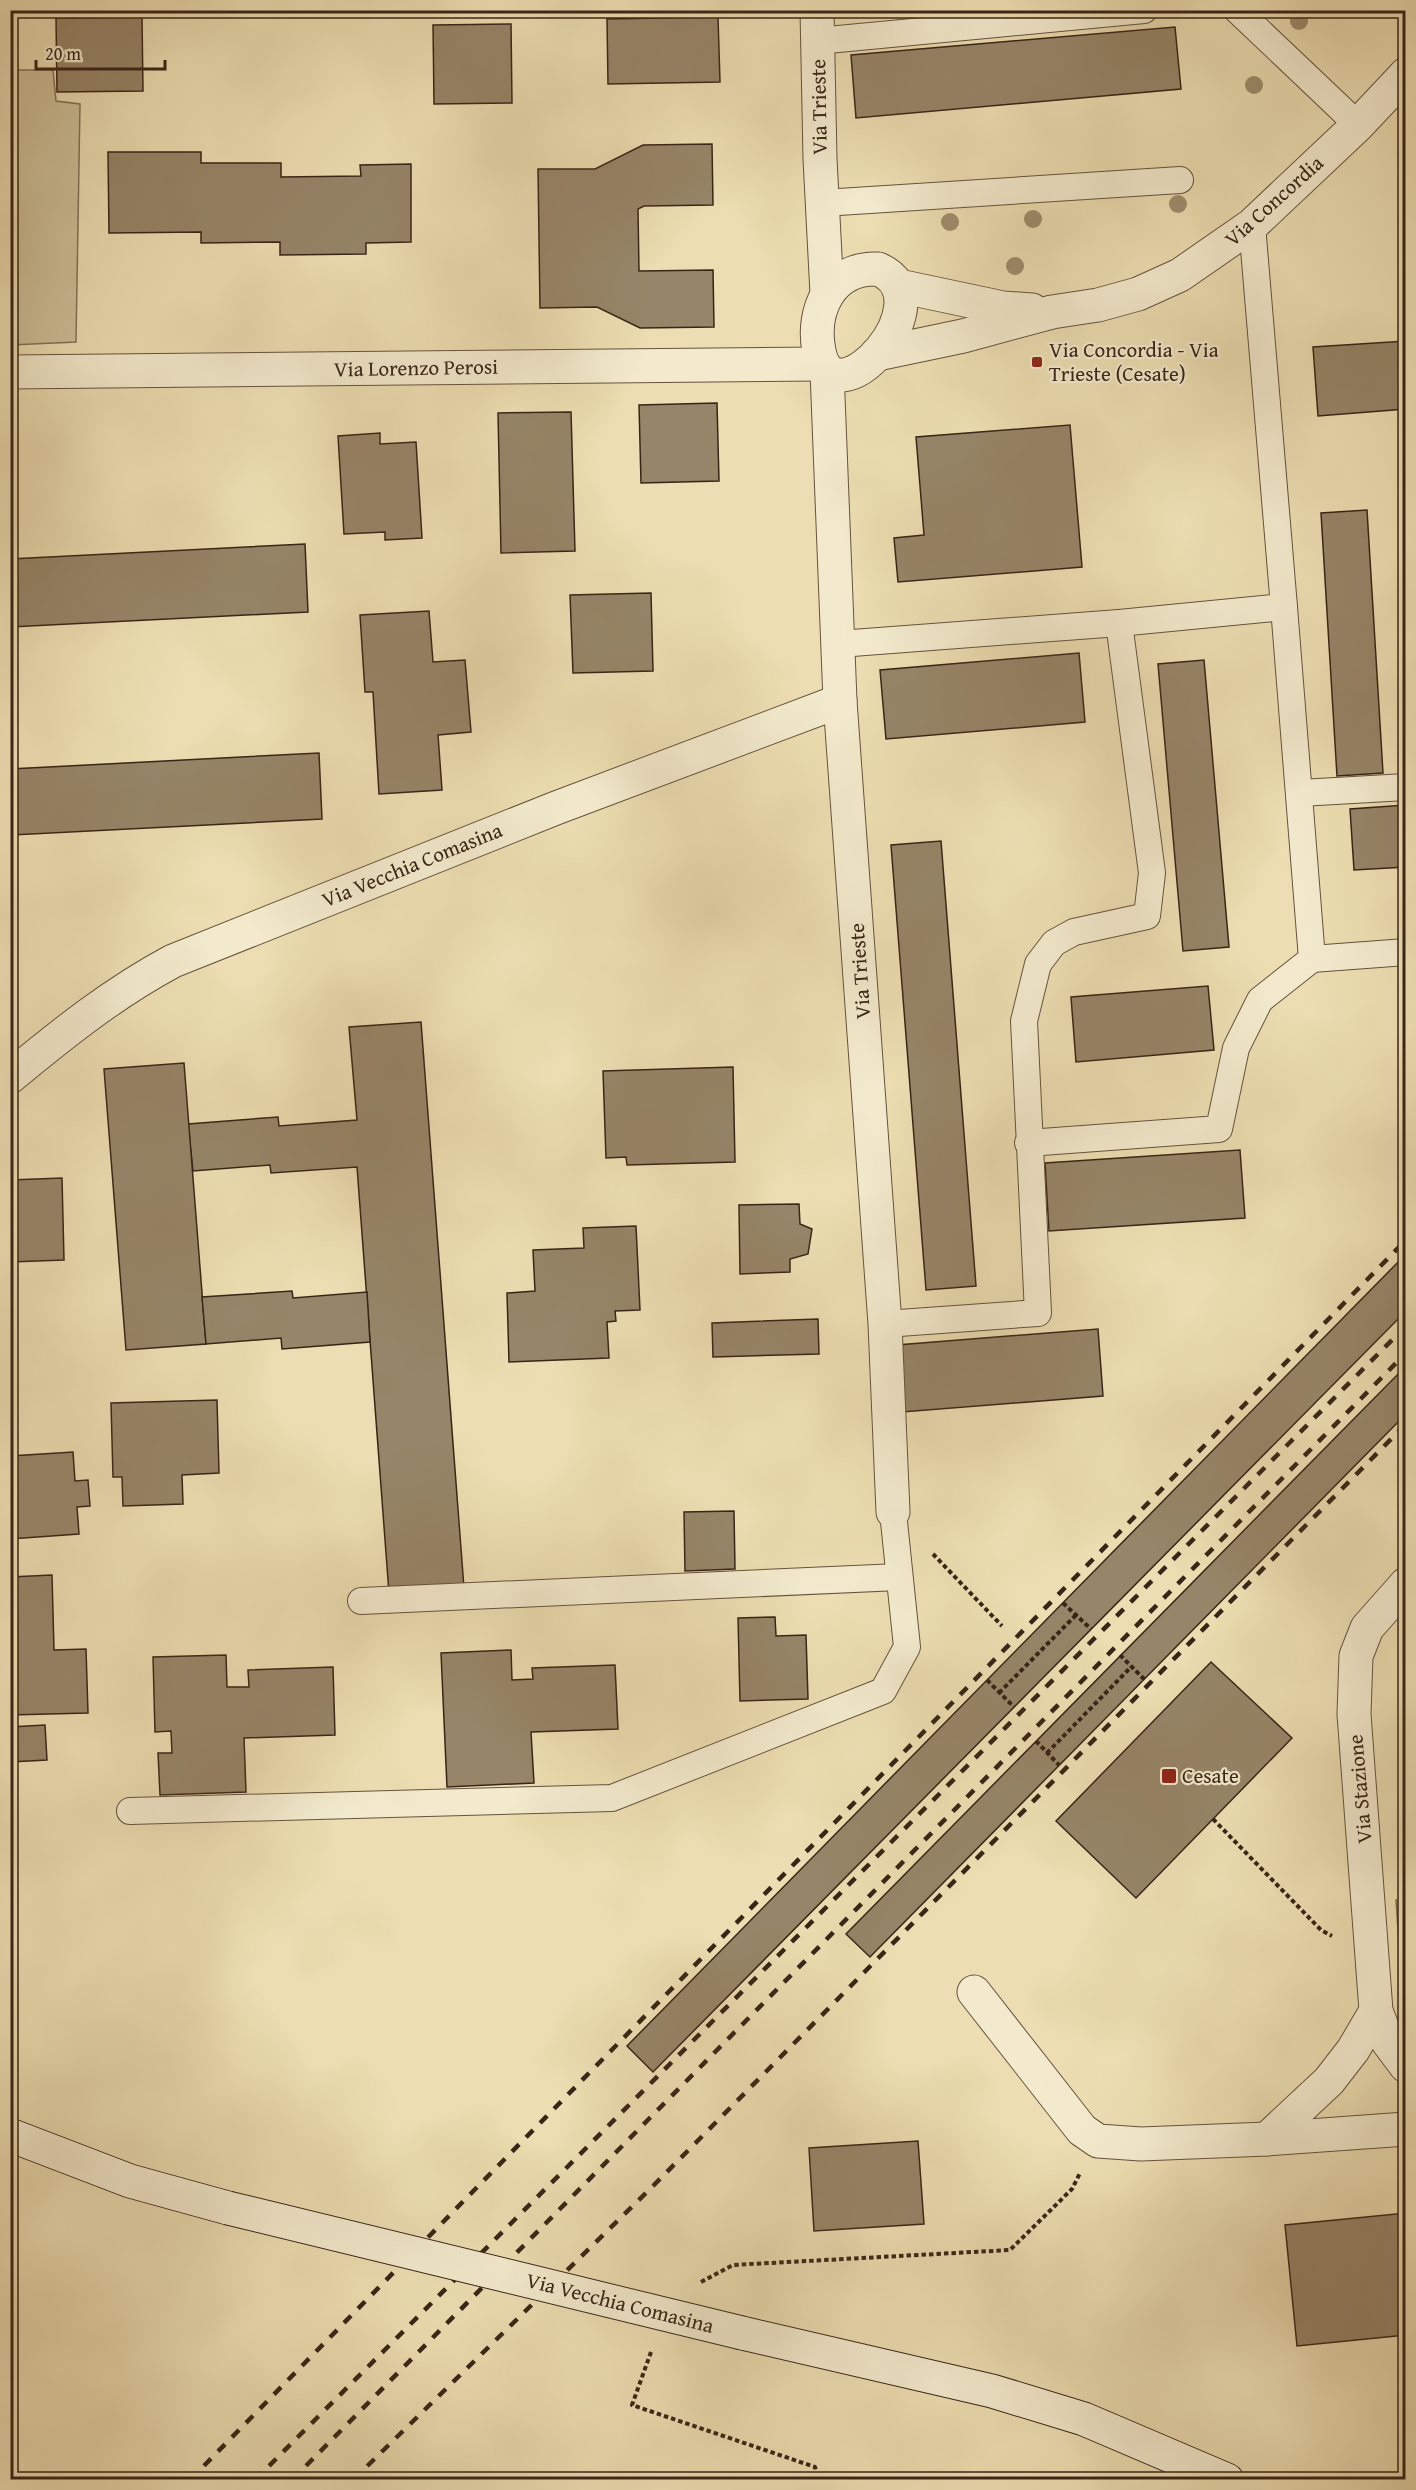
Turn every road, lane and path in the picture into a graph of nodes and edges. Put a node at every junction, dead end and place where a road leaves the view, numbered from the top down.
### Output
1 (1144, 10) edge
2 (1244, 14) edge
3 (817, 26) edge
4 (1406, 74) edge
5 (1358, 125) junction
6 (1180, 180) dead end
7 (823, 203) junction
8 (1252, 225) junction
9 (869, 268) junction
10 (899, 286) junction
11 (827, 294) junction
12 (1052, 312) junction
13 (877, 354) junction
14 (832, 370) junction
15 (10, 372) edge
16 (1284, 606) junction
17 (1119, 623) junction
18 (839, 644) junction
19 (840, 701) junction
20 (1406, 787) edge
21 (1300, 793) junction
22 (1406, 952) edge
23 (1312, 959) junction
24 (10, 1077) edge
25 (1028, 1143) junction
26 (885, 1324) junction
27 (893, 1512) junction
28 (900, 1577) junction
29 (1406, 1584) edge
30 (361, 1601) dead end
31 (1063, 1603) dead end
32 (1076, 1615) junction
33 (1002, 1626) dead end
34 (1090, 1629) dead end
35 (1120, 1655) dead end
36 (1131, 1667) junction
37 (1144, 1679) dead end
38 (987, 1680) dead end
39 (999, 1693) junction
40 (1014, 1707) dead end
41 (1036, 1741) dead end
42 (1047, 1753) junction
43 (1059, 1765) dead end
44 (130, 1810) dead end
45 (1213, 1819) dead end
46 (1373, 1962) junction
47 (974, 1992) dead end
48 (1376, 2011) junction
49 (1406, 2066) edge
50 (1406, 2129) edge
51 (10, 2135) edge
52 (1267, 2139) junction
53 (1227, 2480) edge

1 - 3 lane
2 - 5 lane
3 - 7 street, Via Trieste
4 - 5 street, Via Concordia
5 - 8 street, Via Concordia
6 - 7 lane
7 - 9 street
7 - 11 street, Via Trieste
8 - 12 street, Via Concordia
8 - 16 lane
9 - 10 street
9 - 11 street
10 - 12 street, Via Concordia
10 - 13 street
11 - 14 street
12 - 13 street, Via Concordia
13 - 14 street
14 - 15 street, Via Lorenzo Perosi
14 - 18 street, Via Trieste
16 - 17 lane
16 - 21 lane
17 - 18 lane
17 - 25 lane
18 - 19 street, Via Trieste
19 - 24 street, Via Vecchia Comasina
19 - 26 street, Via Trieste
20 - 21 lane
21 - 23 lane
22 - 23 lane
23 - 25 lane
25 - 26 lane
26 - 27 street, Via Trieste
27 - 28 lane
27 - 33 path
28 - 30 lane
28 - 44 lane
29 - 46 street, Via Stazione
31 - 32 path
32 - 34 path
32 - 39 path
35 - 36 path
36 - 37 path
36 - 42 path
38 - 39 path
39 - 40 path
41 - 42 path
42 - 43 path
45 - 46 path
46 - 48 street, Via Stazione
47 - 52 street
48 - 49 street, Via Stazione
48 - 52 street
50 - 52 street
51 - 53 street, Via Vecchia Comasina, bridge

